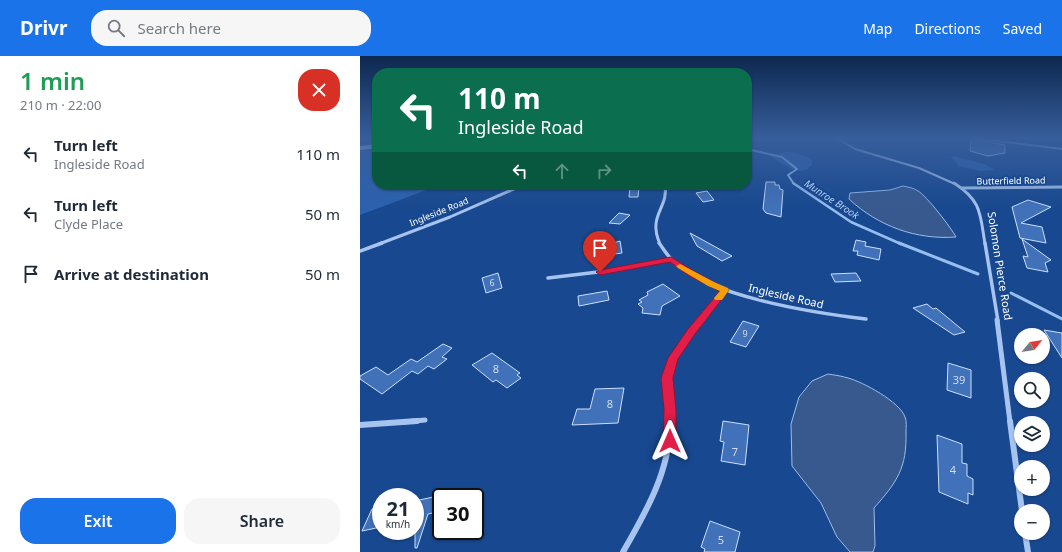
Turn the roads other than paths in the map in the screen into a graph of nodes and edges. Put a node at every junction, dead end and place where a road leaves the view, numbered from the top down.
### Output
1 (895, 161) edge
2 (1062, 187) edge
3 (961, 188) junction
4 (512, 190) edge
5 (666, 190) edge
6 (360, 251) edge
7 (671, 259) junction
8 (548, 278) dead end
9 (725, 290) junction
10 (866, 319) dead end
11 (425, 420) dead end
12 (360, 425) edge
13 (1021, 504) edge
14 (1026, 540) edge
15 (623, 552) edge
16 (1028, 552) edge

1 - 3 street, Solomon Pierce Road
2 - 3 street, Butterfield Road
3 - 13 street, Solomon Pierce Road
4 - 6 street, Ingleside Road
5 - 7 street, Ingleside Road
7 - 8 street
7 - 9 street, Ingleside Road
9 - 10 street, Ingleside Road
9 - 15 street
11 - 12 street
14 - 16 street

